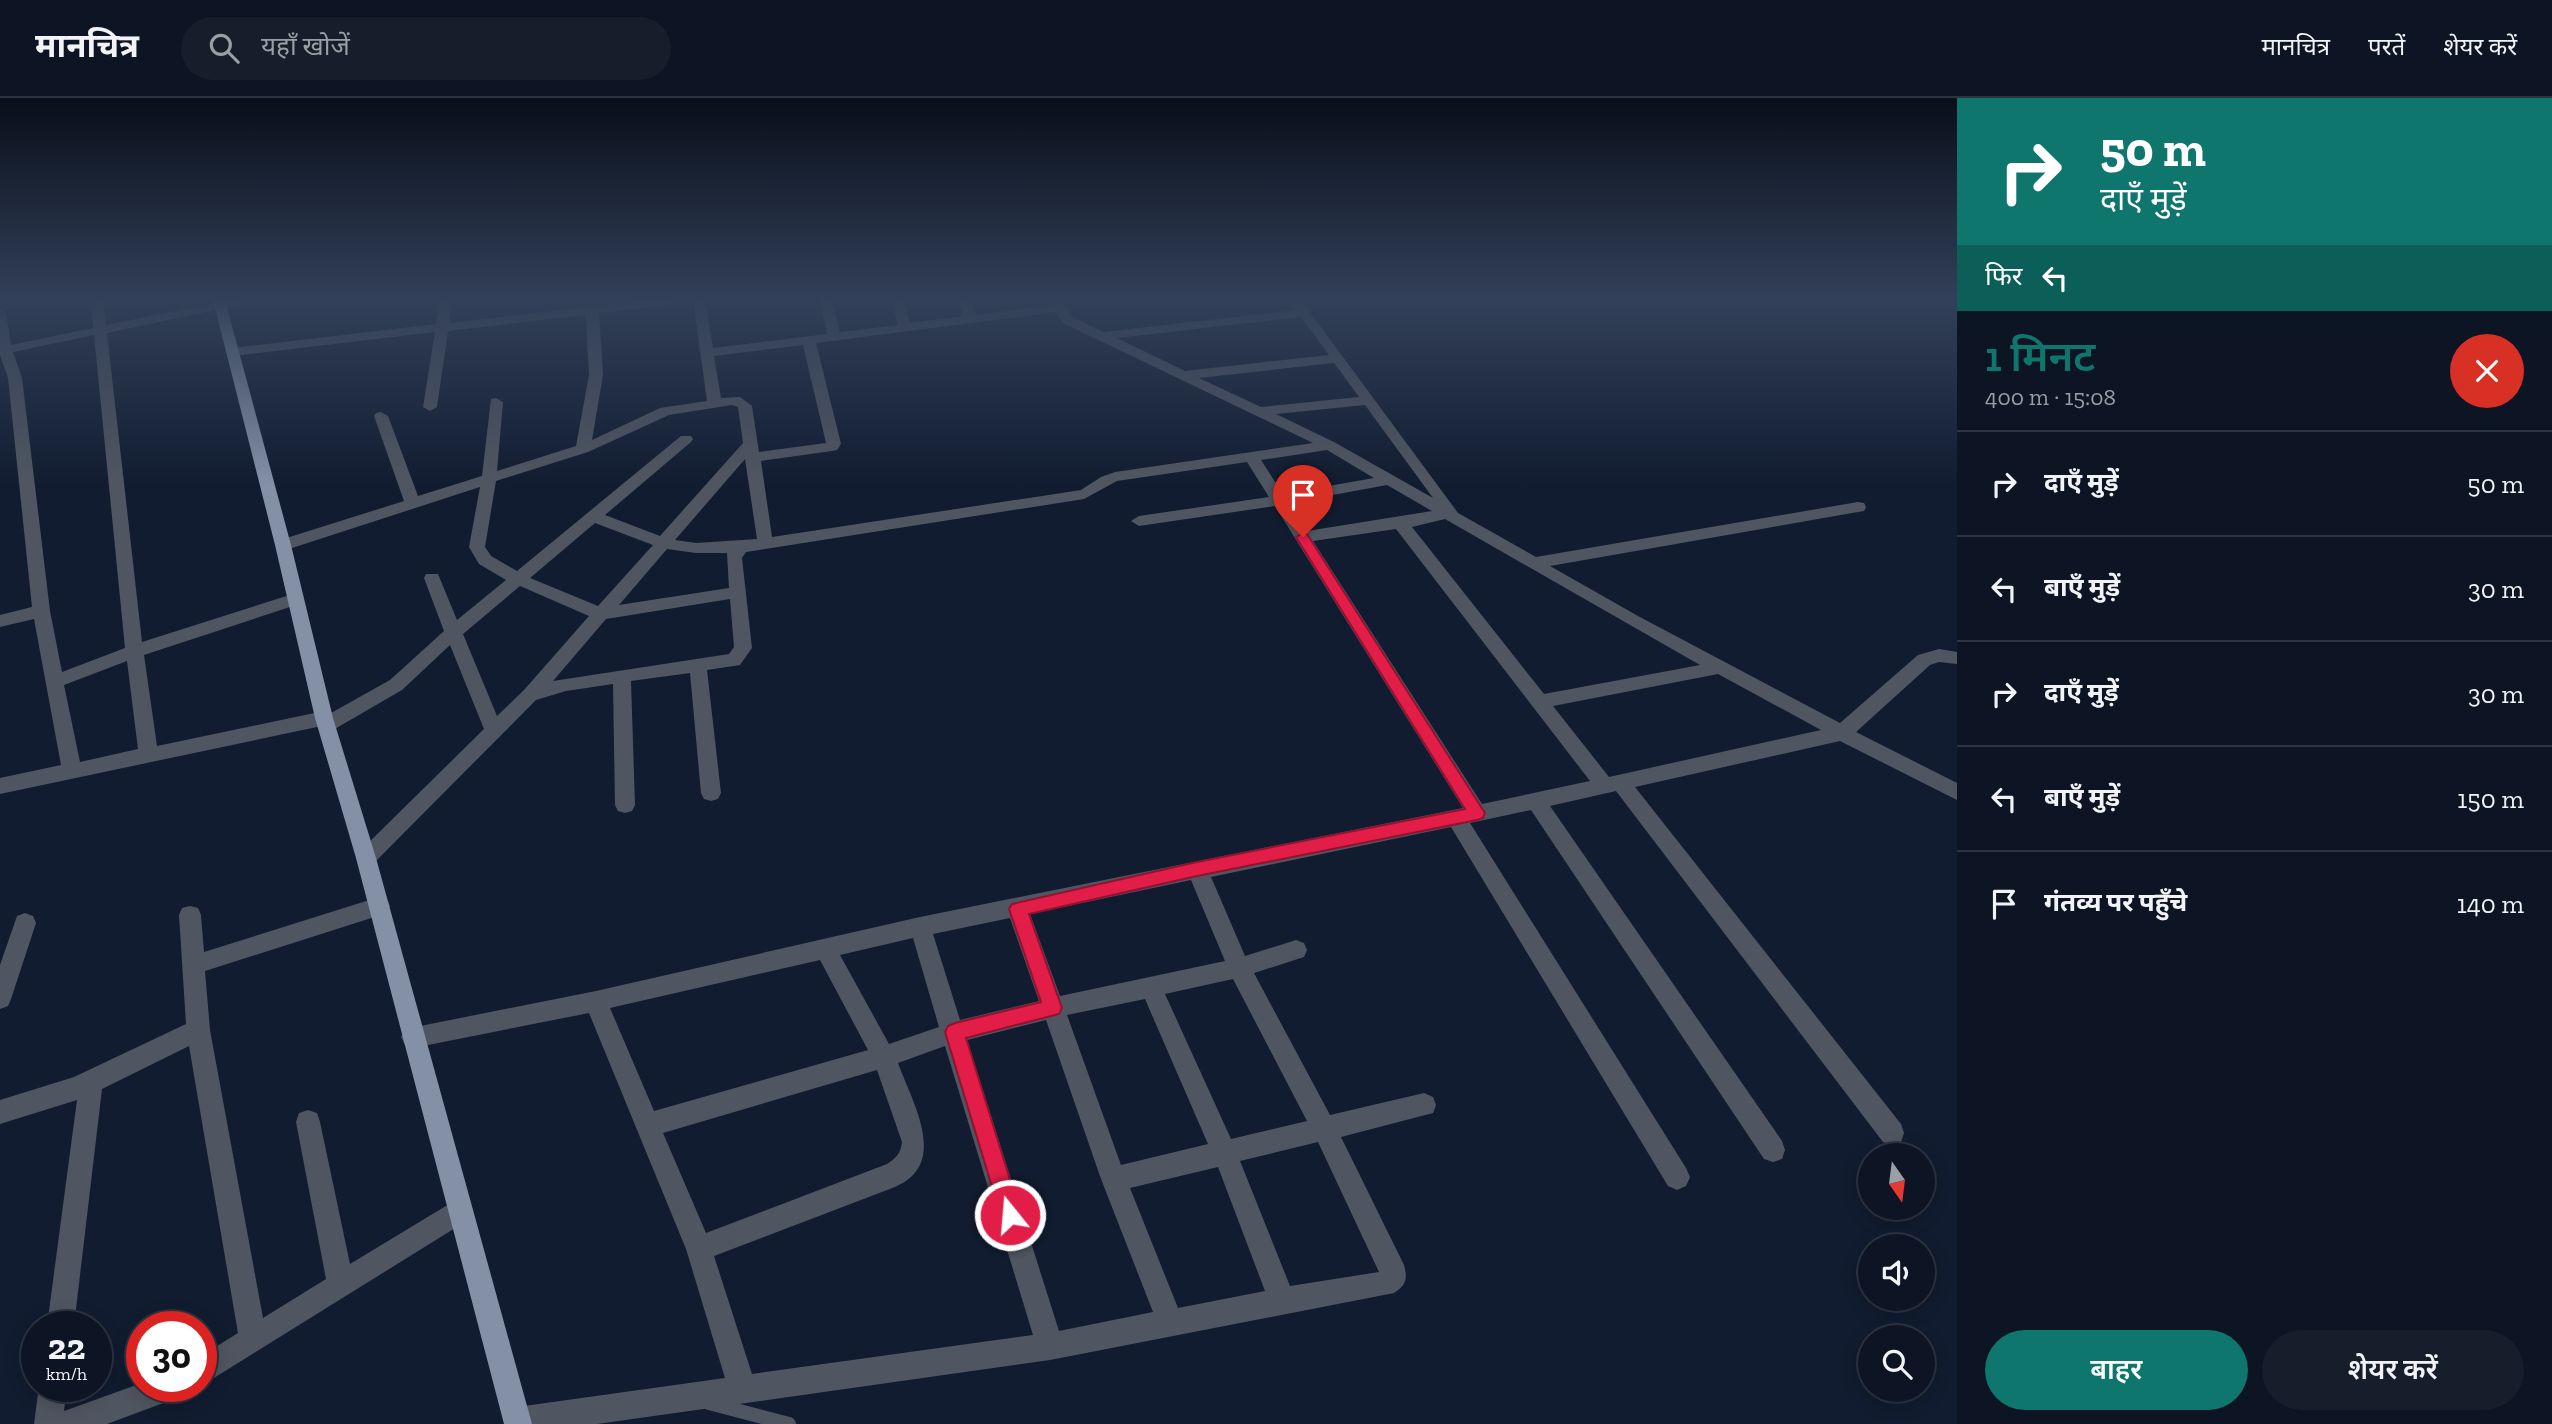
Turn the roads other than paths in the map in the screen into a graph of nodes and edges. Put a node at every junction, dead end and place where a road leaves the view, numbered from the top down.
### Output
1 (5, 362) edge
2 (104, 362) edge
3 (235, 362) edge
4 (437, 362) edge
5 (595, 362) edge
6 (708, 362) edge
7 (814, 362) edge
8 (1157, 362) edge
9 (1303, 362) edge
10 (1341, 362) edge
11 (1185, 375) junction
12 (7, 380) edge
13 (1369, 400) junction
14 (496, 402) dead end
15 (714, 402) junction
16 (430, 407) dead end
17 (1263, 411) junction
18 (381, 416) dead end
19 (686, 439) dead end
20 (1329, 445) junction
21 (583, 449) junction
22 (752, 450) junction
23 (1251, 456) junction
24 (489, 478) junction
25 (1387, 480) junction
26 (1279, 500) junction
27 (412, 502) junction
28 (1858, 507) dead end
29 (593, 516) junction
30 (1452, 516) junction
31 (1139, 521) dead end
32 (1405, 522) junction
33 (1303, 537) junction
34 (765, 542) junction
35 (663, 543) junction
36 (283, 545) junction
37 (742, 547) junction
38 (1533, 563) junction
39 (432, 578) dead end
40 (518, 579) junction
41 (737, 592) junction
42 (296, 599) junction
43 (41, 611) junction
44 (601, 614) junction
45 (0, 621) edge
46 (454, 632) junction
47 (135, 652) junction
48 (1957, 658) edge
49 (698, 667) junction
50 (1723, 667) junction
51 (622, 677) junction
52 (54, 682) junction
53 (530, 695) junction
54 (1539, 702) junction
55 (325, 722) junction
56 (494, 732) junction
57 (1842, 733) junction
58 (149, 756) junction
59 (72, 771) junction
60 (1613, 784) junction
61 (0, 786) edge
62 (1957, 792) edge
63 (711, 793) dead end
64 (1535, 800) junction
65 (625, 805) dead end
66 (1466, 816) junction
67 (366, 858) junction
68 (1197, 869) junction
69 (379, 906) junction
70 (1018, 909) junction
71 (190, 915) dead end
72 (25, 923) dead end
73 (920, 927) junction
74 (826, 950) junction
75 (1296, 950) dead end
76 (193, 965) junction
77 (1239, 968) junction
78 (1152, 987) junction
79 (0, 999) edge
80 (596, 1000) junction
81 (1053, 1008) junction
82 (198, 1030) junction
83 (955, 1032) junction
84 (413, 1037) junction
85 (884, 1057) junction
86 (91, 1083) junction
87 (1424, 1105) dead end
88 (0, 1112) edge
89 (308, 1122) dead end
90 (649, 1125) junction
91 (1325, 1130) junction
92 (1892, 1133) dead end
93 (1773, 1150) dead end
94 (1224, 1151) junction
95 (1677, 1177) dead end
96 (1114, 1179) junction
97 (459, 1211) junction
98 (699, 1249) junction
99 (341, 1286) junction
100 (1282, 1301) junction
101 (62, 1311) edge
102 (1171, 1324) junction
103 (253, 1340) junction
104 (1050, 1346) junction
105 (217, 1362) edge
106 (742, 1387) junction
107 (682, 1397) junction
108 (51, 1402) edge
109 (128, 1402) edge
110 (518, 1423) edge
111 (48, 1424) edge
112 (68, 1424) edge
113 (789, 1424) edge

1 - 12 street
2 - 47 street
3 - 36 main road
4 - 16 street
5 - 21 street
6 - 15 street
7 - 22 street
8 - 11 street
9 - 11 street
10 - 13 street
11 - 17 street
12 - 43 street
13 - 17 street
13 - 30 street
14 - 24 street
15 - 21 street
15 - 22 street
17 - 20 street
18 - 27 street
19 - 29 street
20 - 23 street
20 - 25 street
21 - 24 street
22 - 34 street
22 - 35 street
23 - 26 street
23 - 34 street
24 - 27 street
24 - 40 street
25 - 26 street
25 - 30 street
26 - 31 street
26 - 33 street
27 - 36 street
28 - 38 street
29 - 35 street
29 - 40 street
30 - 32 street
30 - 38 street
32 - 33 street
32 - 54 street
33 - 66 street
34 - 37 street
35 - 37 street
35 - 44 street
36 - 42 main road
37 - 41 street
38 - 50 street
39 - 46 street
40 - 44 street
40 - 46 street
41 - 44 street
41 - 49 street
42 - 47 street
42 - 55 main road
43 - 45 street
43 - 52 street
44 - 53 street
46 - 55 street
46 - 56 street
47 - 52 street
47 - 58 street
48 - 57 street
49 - 51 street
49 - 63 street
50 - 54 street
50 - 57 street
51 - 53 street
51 - 65 street
52 - 59 street
53 - 56 street
54 - 60 street
55 - 58 street
55 - 67 main road
56 - 67 street
57 - 60 street
57 - 62 street
58 - 59 street
59 - 61 street
60 - 64 street
60 - 92 street
64 - 66 street
64 - 93 street
66 - 68 street
66 - 95 street
67 - 69 main road
68 - 70 street
68 - 77 street
69 - 76 street
69 - 84 main road
70 - 73 street
70 - 81 street
71 - 76 street
72 - 79 street
73 - 74 street
73 - 83 street
74 - 80 street
74 - 85 street
75 - 77 street
76 - 82 street
77 - 78 street
77 - 91 street
78 - 81 street
78 - 94 street
80 - 84 street
80 - 90 street
81 - 83 street
81 - 96 street
82 - 86 street
82 - 103 street
83 - 85 street
83 - 104 street
84 - 97 main road
85 - 90 street
85 - 98 street
86 - 88 street
86 - 101 street
87 - 91 street
89 - 99 street
90 - 98 street
91 - 94 street
91 - 100 street
94 - 96 street
94 - 100 street
96 - 102 street
97 - 99 street
97 - 110 main road
98 - 106 street
99 - 103 street
100 - 102 street
102 - 104 street
103 - 105 street
104 - 106 street
106 - 107 street
107 - 110 street
107 - 113 lane
108 - 111 street
109 - 112 street

